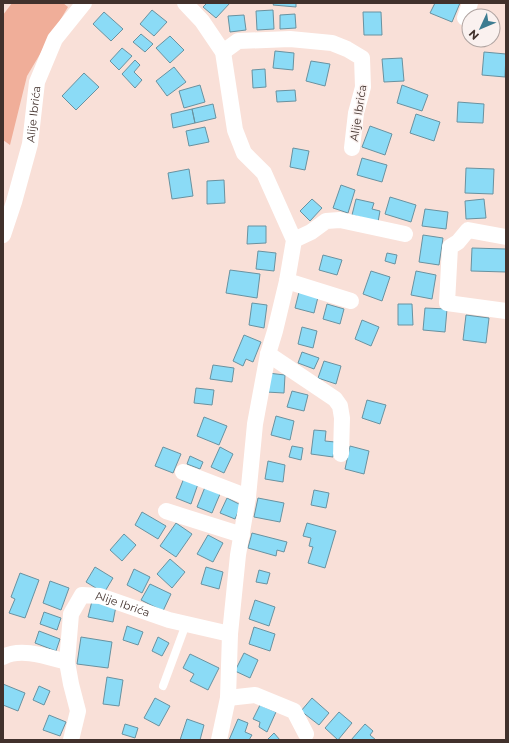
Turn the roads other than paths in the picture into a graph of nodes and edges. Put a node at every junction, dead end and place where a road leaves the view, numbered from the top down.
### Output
1 (84, 3) edge
2 (185, 3) edge
3 (223, 52) junction
4 (352, 148) dead end
5 (406, 234) dead end
6 (3, 235) edge
7 (506, 237) edge
8 (294, 240) junction
9 (287, 281) junction
10 (351, 301) dead end
11 (506, 311) edge
12 (268, 354) junction
13 (341, 454) dead end
14 (182, 472) dead end
15 (248, 497) junction
16 (166, 511) dead end
17 (242, 535) junction
18 (186, 624) junction
19 (230, 634) junction
20 (3, 657) edge
21 (68, 662) junction
22 (163, 686) dead end
23 (228, 698) junction
24 (306, 734) dead end
25 (71, 740) edge
26 (219, 740) edge

1 - 6 street, Alije Ibrića
2 - 3 street
3 - 4 street, Alije Ibrića
3 - 8 street
5 - 8 street
7 - 11 street
8 - 9 street
9 - 10 street
9 - 12 street
12 - 13 street
12 - 15 street
14 - 15 street
15 - 17 street
16 - 17 street
17 - 19 street
18 - 19 street, Alije Ibrića
18 - 21 street, Alije Ibrića
18 - 22 lane
19 - 23 street
20 - 21 street
21 - 25 street, Alije Ibrića
23 - 24 street
23 - 26 street

